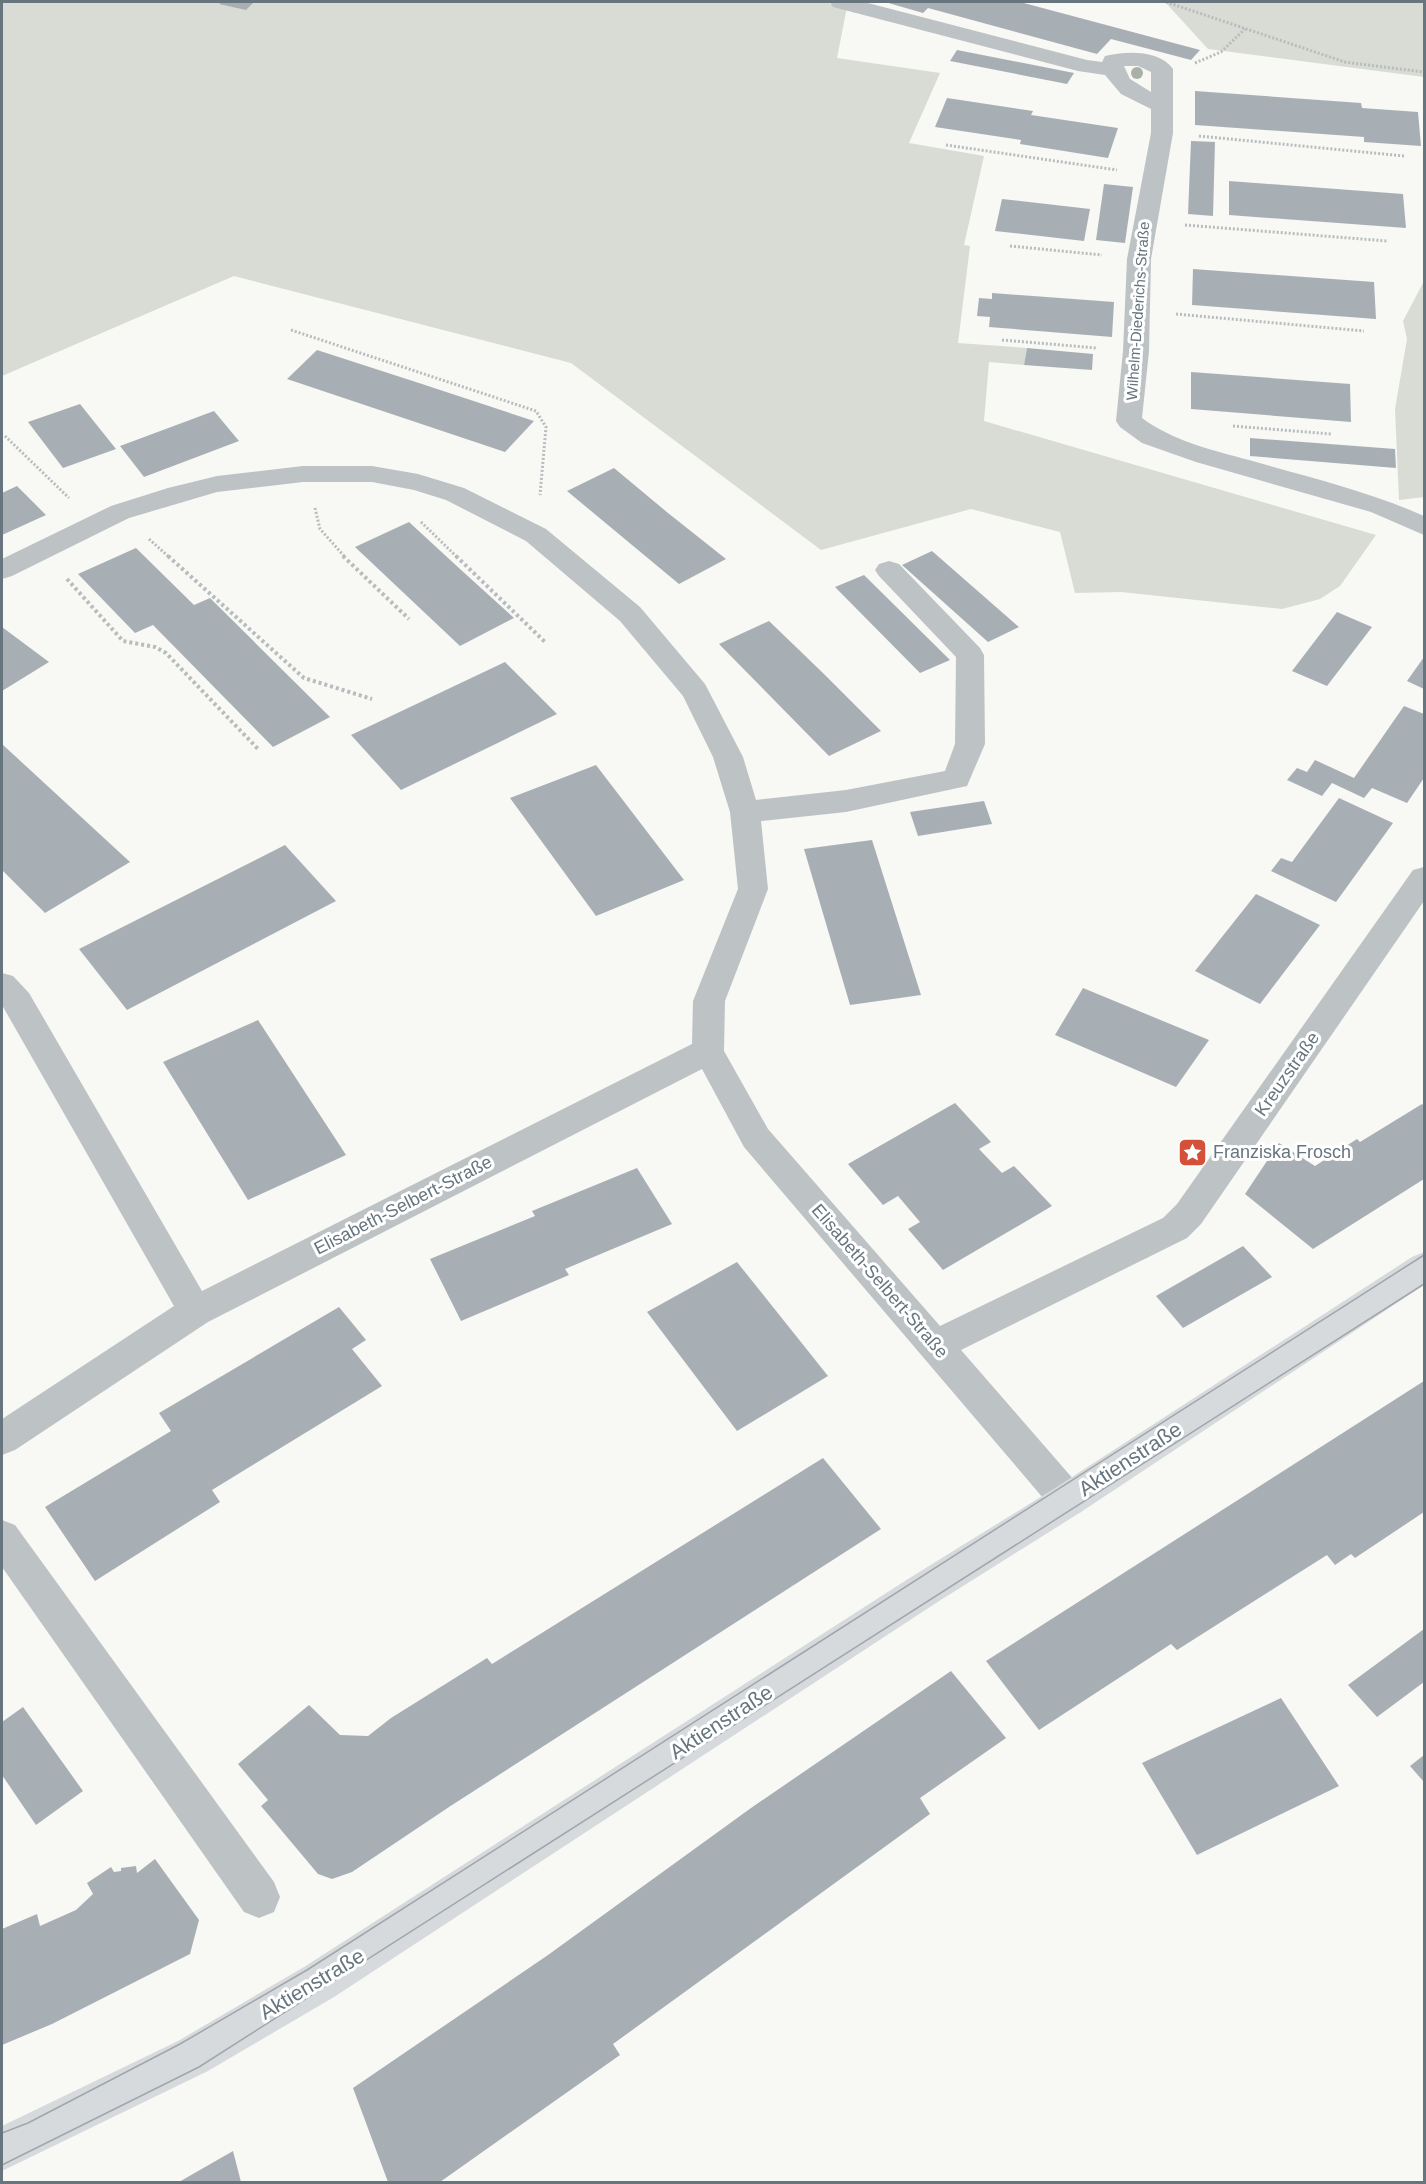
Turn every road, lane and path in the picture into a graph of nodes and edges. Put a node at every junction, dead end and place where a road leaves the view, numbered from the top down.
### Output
1 (841, 2) edge
2 (1166, 2) edge
3 (1245, 28) junction
4 (1162, 69) junction
5 (1113, 70) junction
6 (1425, 72) edge
7 (1161, 105) junction
8 (1162, 133) junction
9 (946, 145) dead end
10 (1404, 156) dead end
11 (1153, 175) junction
12 (1144, 222) junction
13 (1387, 241) dead end
14 (1010, 246) dead end
15 (1139, 259) junction
16 (1136, 311) junction
17 (291, 330) dead end
18 (1364, 331) dead end
19 (1002, 340) dead end
20 (1136, 351) junction
21 (5, 436) dead end
22 (320, 474) junction
23 (372, 474) junction
24 (120, 512) junction
25 (96, 524) junction
26 (1425, 526) edge
27 (536, 535) junction
28 (50, 546) junction
29 (2, 570) edge
30 (889, 570) dead end
31 (409, 619) dead end
32 (545, 642) dead end
33 (372, 699) dead end
34 (258, 749) dead end
35 (745, 812) junction
36 (1425, 878) edge
37 (2, 985) edge
38 (708, 1051) junction
39 (1425, 1267) edge
40 (195, 1311) junction
41 (937, 1345) junction
42 (2, 1439) edge
43 (1068, 1500) junction
44 (2, 1537) edge
45 (259, 1897) dead end
46 (2, 2149) edge

1 - 5 street
2 - 3 path
3 - 4 path
3 - 6 path
4 - 5 street
4 - 7 street, Wilhelm-Diederichs-Straße
5 - 7 street
7 - 8 street, Wilhelm-Diederichs-Straße
8 - 10 path
8 - 11 street, Wilhelm-Diederichs-Straße
9 - 11 path
11 - 12 street, Wilhelm-Diederichs-Straße
12 - 13 path
12 - 15 street, Wilhelm-Diederichs-Straße
14 - 15 path
15 - 16 street, Wilhelm-Diederichs-Straße
16 - 18 path
16 - 20 street, Wilhelm-Diederichs-Straße
17 - 27 path
19 - 20 path
20 - 26 street, Wilhelm-Diederichs-Straße
21 - 25 path
22 - 23 street
22 - 24 street
22 - 31 path
23 - 27 street
23 - 32 path
24 - 25 street
24 - 33 path
25 - 28 street
27 - 35 street
28 - 29 street
28 - 34 path
30 - 35 street
35 - 38 street
36 - 41 street, Kreuzstraße
37 - 40 street
38 - 40 street, Elisabeth-Selbert-Straße
38 - 41 street, Elisabeth-Selbert-Straße
39 - 43 main road, Aktienstraße
40 - 42 street, Elisabeth-Selbert-Straße
41 - 43 street, Elisabeth-Selbert-Straße
43 - 46 main road, Aktienstraße
44 - 45 street

